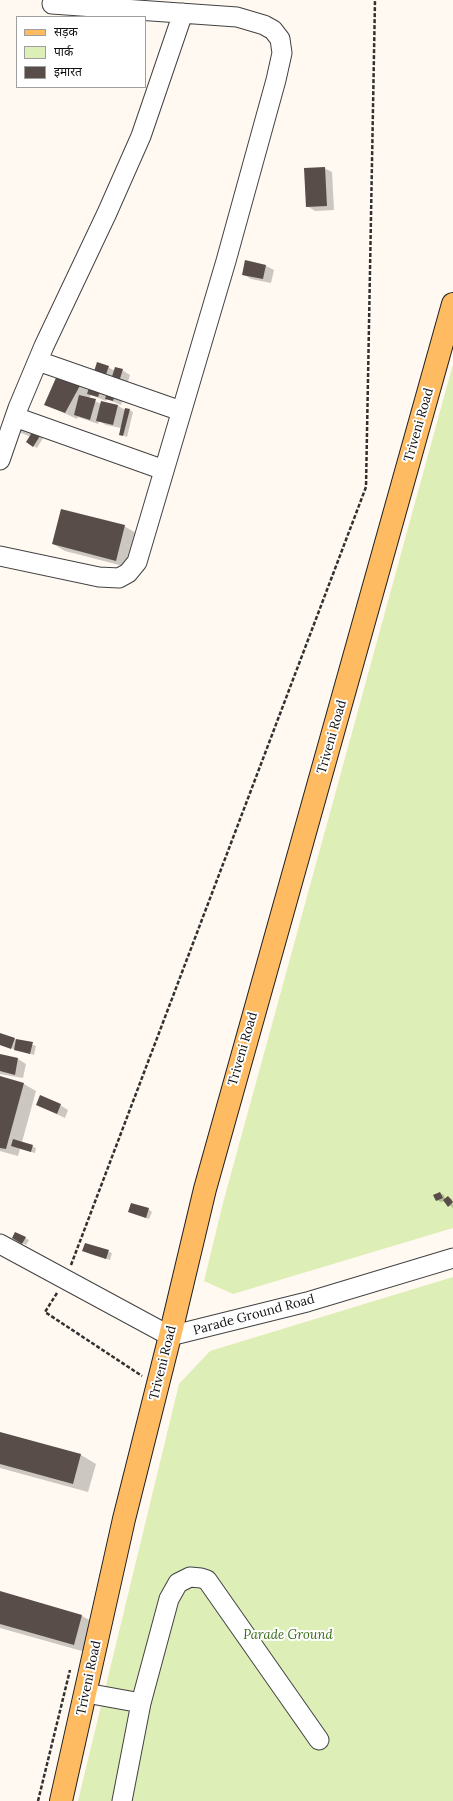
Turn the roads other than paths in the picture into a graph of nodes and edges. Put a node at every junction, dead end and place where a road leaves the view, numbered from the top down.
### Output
1 (52, 4) dead end
2 (183, 13) junction
3 (453, 304) edge
4 (38, 361) junction
5 (181, 411) junction
6 (15, 417) junction
7 (0, 460) edge
8 (164, 470) junction
9 (0, 556) edge
10 (0, 1244) edge
11 (453, 1258) edge
12 (170, 1336) junction
13 (86, 1693) junction
14 (141, 1703) junction
15 (319, 1740) dead end
16 (62, 1801) edge
17 (122, 1801) edge

1 - 2 street
2 - 4 street
2 - 5 street
3 - 12 main road, Triveni Road
4 - 5 street
4 - 6 street
5 - 8 street
6 - 7 street
6 - 8 street
8 - 9 street
10 - 12 street
11 - 12 street, Parade Ground Road
12 - 13 main road, Triveni Road
13 - 14 street
13 - 16 main road, Triveni Road
14 - 15 street
14 - 17 street

